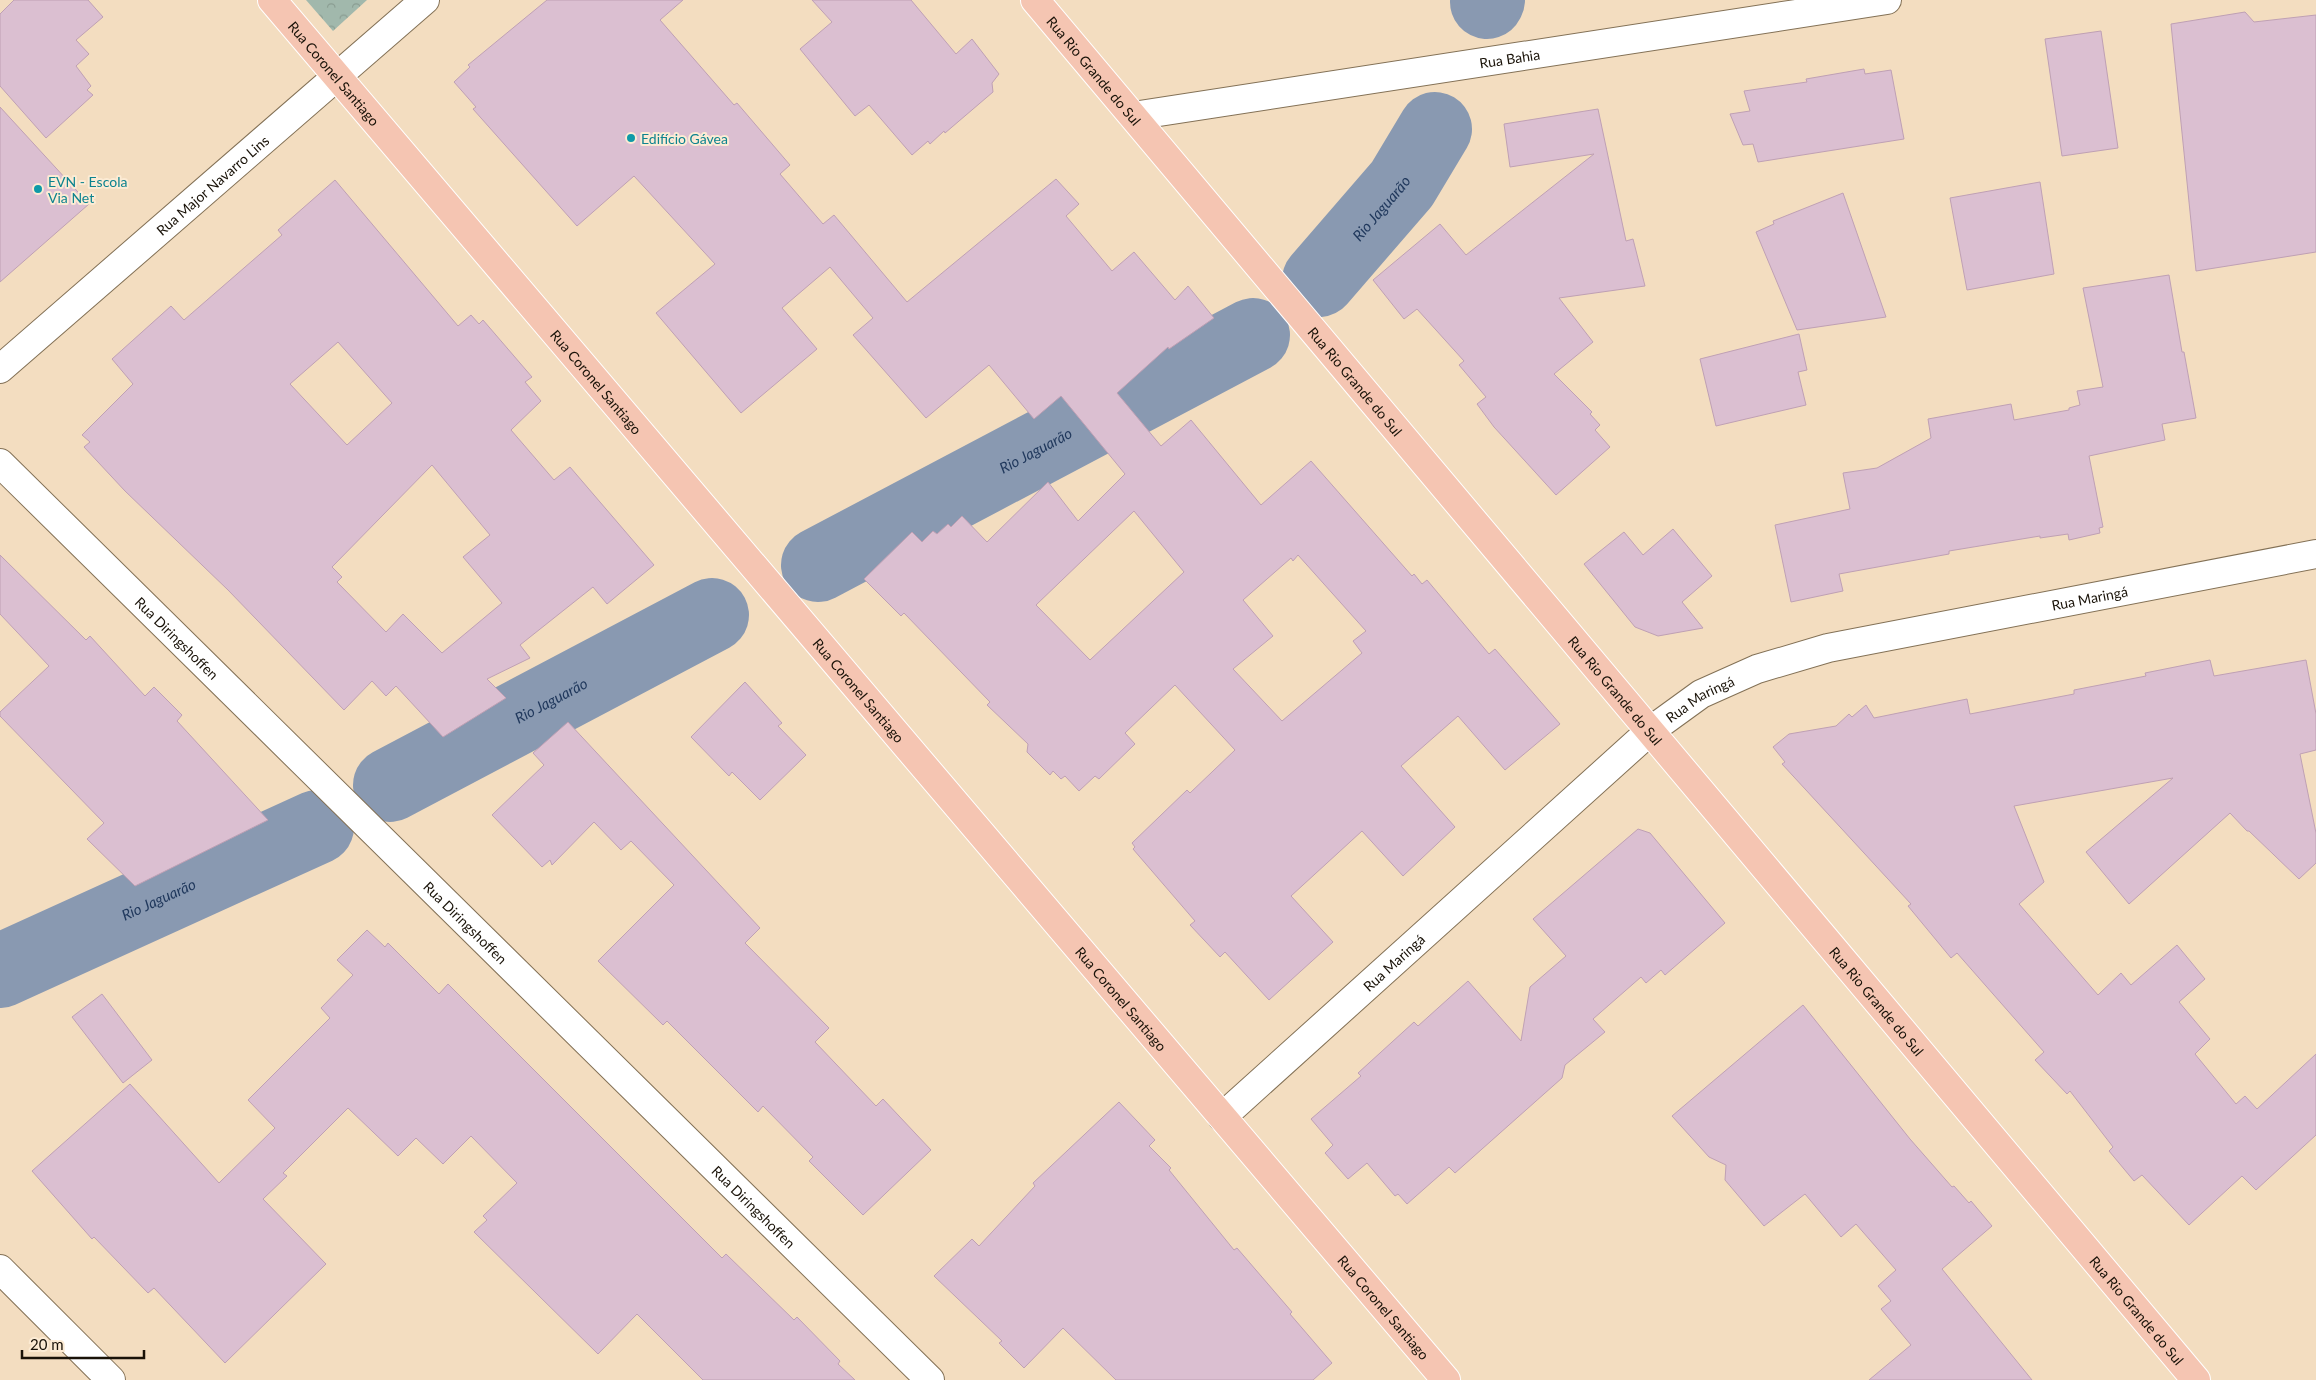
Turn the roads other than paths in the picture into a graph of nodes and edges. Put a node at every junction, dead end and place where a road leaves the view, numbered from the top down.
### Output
1 (272, 0) edge
2 (426, 0) edge
3 (1036, 0) edge
4 (1887, 0) edge
5 (338, 76) junction
6 (1133, 116) junction
7 (0, 369) edge
8 (0, 464) edge
9 (2316, 554) edge
10 (1650, 730) junction
11 (1222, 1116) junction
12 (0, 1269) edge
13 (111, 1380) edge
14 (930, 1380) edge
15 (1446, 1380) edge
16 (2196, 1380) edge

1 - 5 main road, Rua Coronel Santiago
2 - 5 street, Rua Major Navarro Lins
3 - 6 main road, Rua Rio Grande do Sul
4 - 6 street, Rua Bahia
5 - 7 street, Rua Major Navarro Lins
5 - 11 main road, Rua Coronel Santiago
6 - 10 main road, Rua Rio Grande do Sul
8 - 14 street, Rua Diringshoffen
9 - 10 street, Rua Maringá
10 - 11 street, Rua Maringá
10 - 16 main road, Rua Rio Grande do Sul
11 - 15 main road, Rua Coronel Santiago
12 - 13 street

